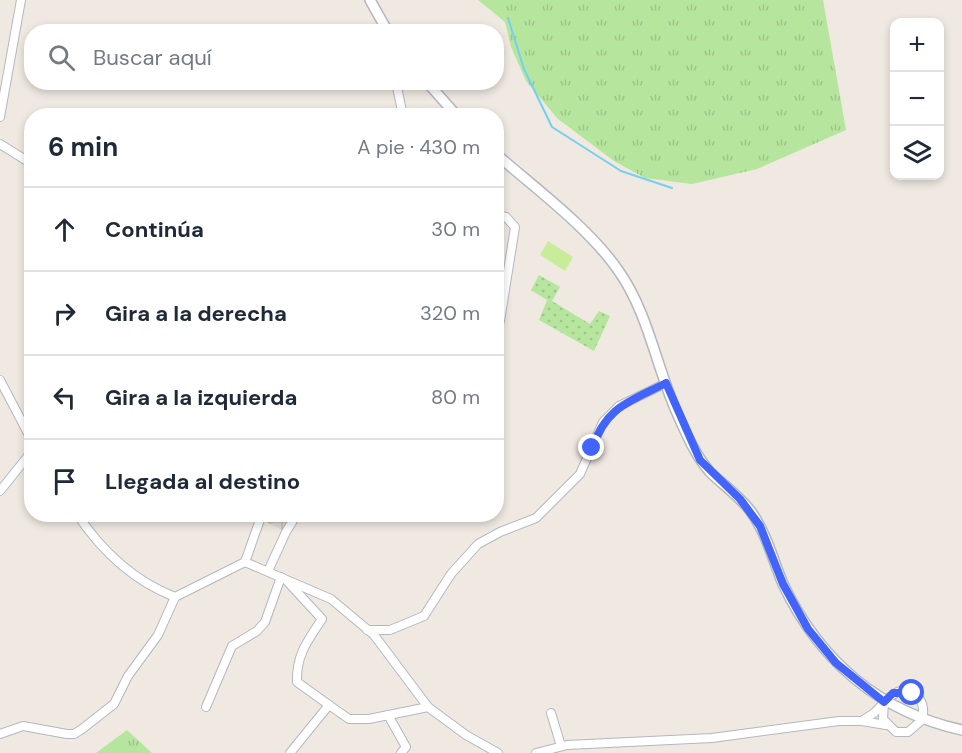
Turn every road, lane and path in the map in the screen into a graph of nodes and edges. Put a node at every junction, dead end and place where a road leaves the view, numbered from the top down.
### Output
1 (21, 0) edge
2 (370, 0) edge
3 (384, 24) edge
4 (398, 90) edge
5 (434, 90) edge
6 (401, 108) edge
7 (450, 108) edge
8 (0, 117) edge
9 (0, 144) edge
10 (24, 159) edge
11 (504, 161) edge
12 (504, 217) edge
13 (504, 296) edge
14 (0, 380) edge
15 (666, 383) junction
16 (24, 426) edge
17 (24, 461) edge
18 (0, 491) edge
19 (82, 522) edge
20 (259, 522) edge
21 (292, 522) edge
22 (245, 562) junction
23 (268, 571) junction
24 (283, 578) junction
25 (175, 597) junction
26 (367, 630) junction
27 (884, 702) junction
28 (329, 705) junction
29 (206, 707) dead end
30 (428, 707) junction
31 (551, 713) dead end
32 (388, 715) junction
33 (922, 720) junction
34 (862, 721) junction
35 (886, 725) junction
36 (962, 730) edge
37 (0, 734) edge
38 (561, 746) junction
39 (290, 753) edge
40 (401, 753) edge
41 (498, 753) edge
42 (536, 753) edge

1 - 8 street
2 - 3 street
4 - 6 street
5 - 7 street
9 - 10 street
11 - 15 street
12 - 13 street
14 - 16 street
15 - 26 street
15 - 27 street
17 - 18 street
19 - 25 street
20 - 22 street
21 - 23 street
22 - 23 street
22 - 25 street
23 - 24 street
24 - 26 street
24 - 28 street
24 - 29 street
25 - 37 street
26 - 30 street
27 - 33 street
27 - 33 street
27 - 34 street
27 - 35 street
28 - 32 street
28 - 39 street
30 - 32 street
30 - 41 street
31 - 38 street
32 - 40 street
33 - 35 street
33 - 36 street
34 - 35 street
34 - 38 street
38 - 42 street

